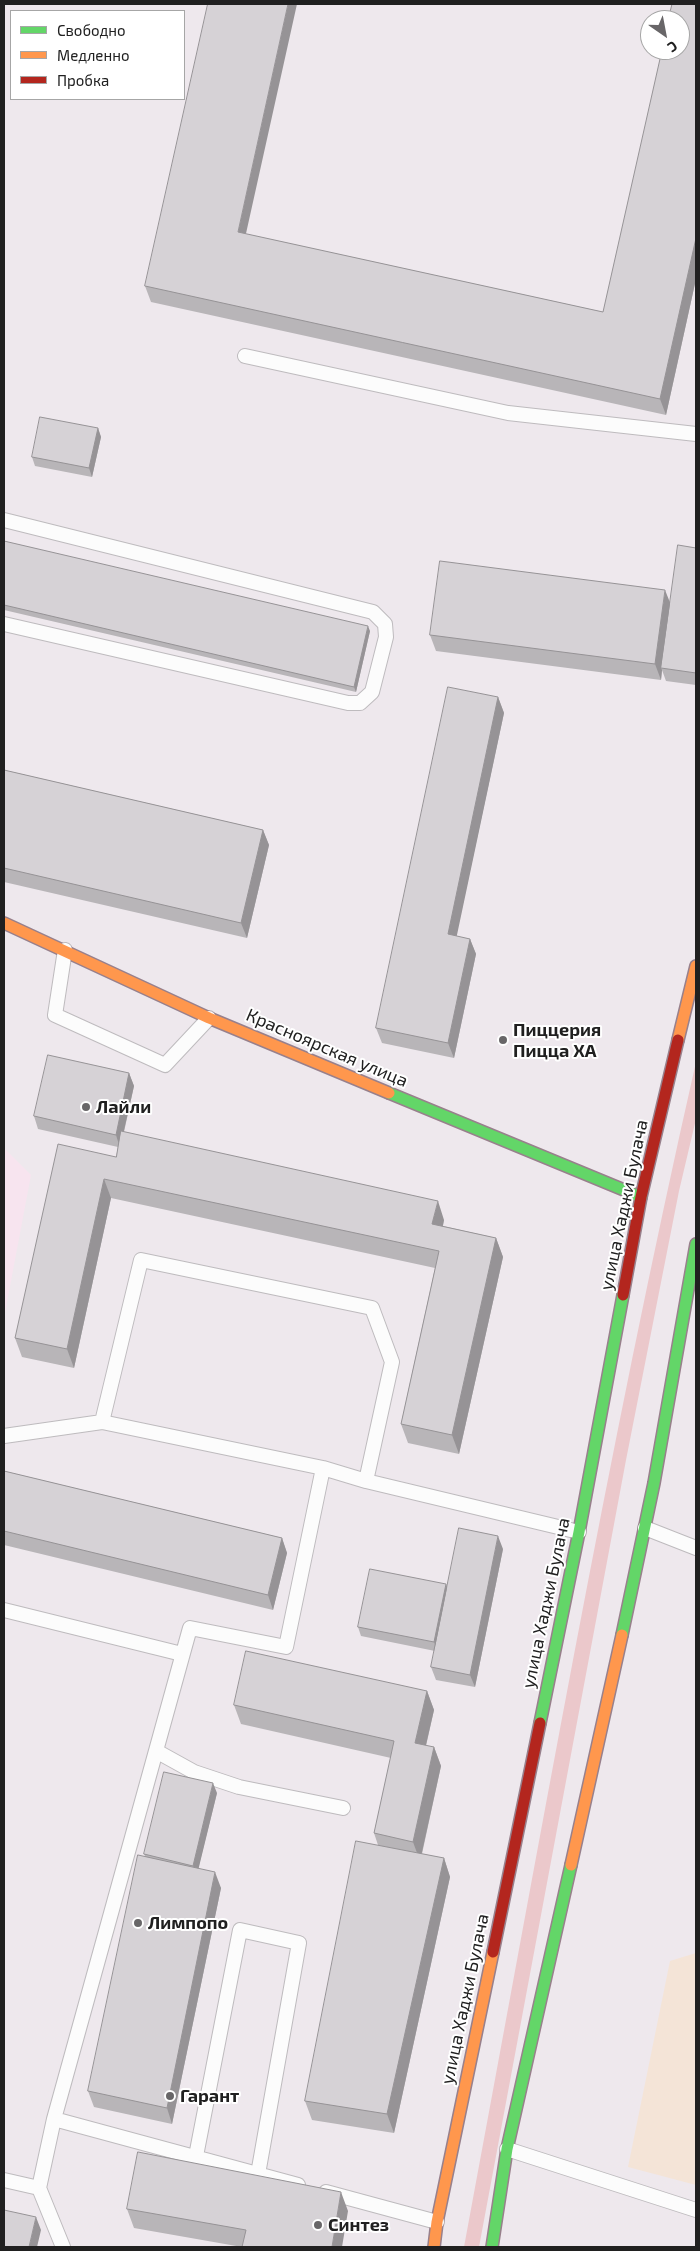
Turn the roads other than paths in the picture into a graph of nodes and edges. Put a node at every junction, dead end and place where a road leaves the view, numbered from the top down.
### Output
1 (245, 356) dead end
2 (696, 434) edge
3 (4, 520) edge
4 (4, 624) edge
5 (4, 923) edge
6 (65, 950) junction
7 (696, 966) edge
8 (209, 1018) junction
9 (682, 1022) junction
10 (696, 1025) edge
11 (641, 1197) junction
12 (696, 1244) edge
13 (102, 1422) junction
14 (4, 1436) edge
15 (323, 1468) junction
16 (366, 1481) junction
17 (645, 1528) junction
18 (579, 1532) junction
19 (696, 1548) edge
20 (4, 1610) edge
21 (182, 1654) junction
22 (156, 1751) junction
23 (343, 1808) dead end
24 (54, 2119) junction
25 (507, 2149) junction
26 (196, 2156) junction
27 (258, 2174) junction
28 (4, 2180) edge
29 (39, 2188) junction
30 (696, 2210) edge
31 (437, 2222) junction
32 (63, 2247) edge
33 (434, 2247) edge
34 (492, 2247) edge

1 - 2 lane
3 - 4 lane
5 - 6 main road, Красноярская улица
6 - 8 main road, Красноярская улица
6 - 8 lane
7 - 9 main road, улица Хаджи Булача
8 - 11 main road, Красноярская улица
9 - 10 main road
9 - 11 main road, улица Хаджи Булача
11 - 18 main road, улица Хаджи Булача
12 - 17 main road
13 - 14 lane
13 - 15 lane
13 - 16 lane
15 - 16 lane
15 - 21 lane
16 - 18 lane
17 - 19 lane
17 - 25 main road
18 - 31 main road, улица Хаджи Булача
20 - 21 lane
21 - 22 lane
22 - 23 lane
22 - 24 lane
24 - 26 lane
24 - 29 lane
25 - 30 lane
25 - 34 main road
26 - 27 lane
26 - 27 lane
27 - 31 lane
28 - 29 lane
29 - 32 lane
31 - 33 main road, улица Хаджи Булача

